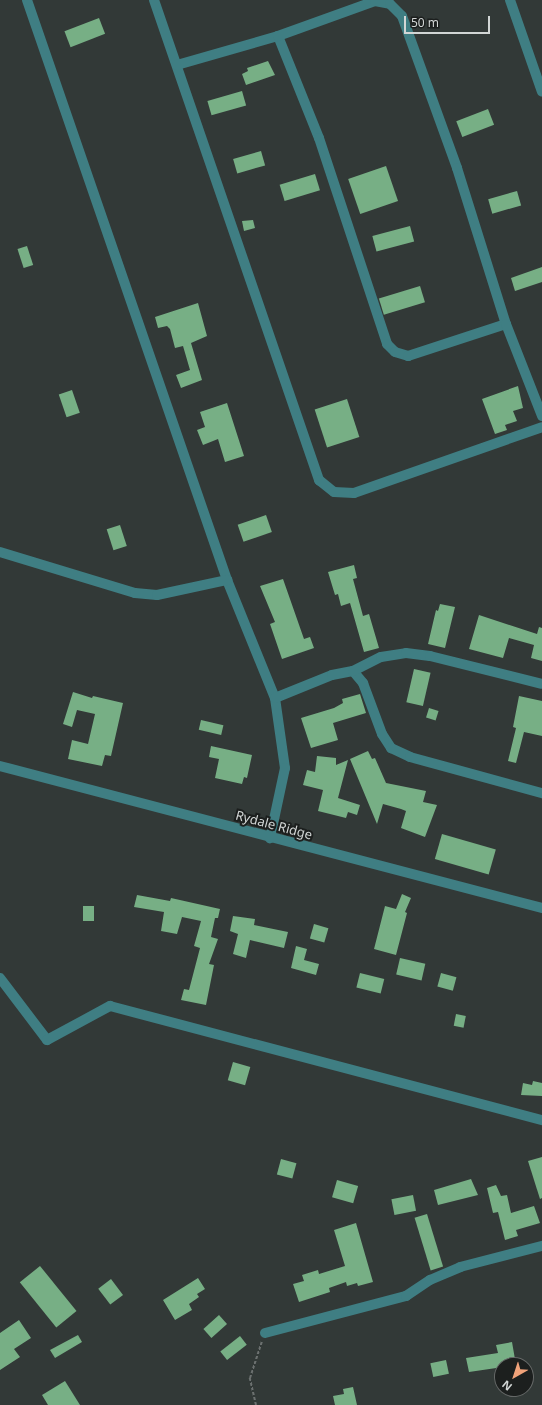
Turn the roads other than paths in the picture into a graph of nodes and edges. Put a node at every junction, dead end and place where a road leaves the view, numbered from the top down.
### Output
1 (27, 0) edge
2 (154, 0) edge
3 (510, 0) edge
4 (278, 36) junction
5 (177, 65) junction
6 (542, 92) edge
7 (506, 324) junction
8 (542, 416) edge
9 (542, 427) edge
10 (0, 552) edge
11 (227, 580) junction
12 (353, 671) junction
13 (542, 684) edge
14 (275, 698) junction
15 (0, 766) edge
16 (542, 793) edge
17 (270, 838) junction
18 (542, 908) edge
19 (0, 978) edge
20 (542, 1120) edge
21 (542, 1246) edge
22 (264, 1333) road end

1 - 11 street
2 - 5 street
3 - 6 street
4 - 5 street
4 - 7 street
4 - 7 street
5 - 9 street
7 - 8 street
10 - 11 street
11 - 14 street
12 - 13 street
12 - 14 street
12 - 16 street
14 - 17 street
15 - 17 street, Rydale Ridge
17 - 18 street, Rydale Ridge
19 - 20 street
21 - 22 street

